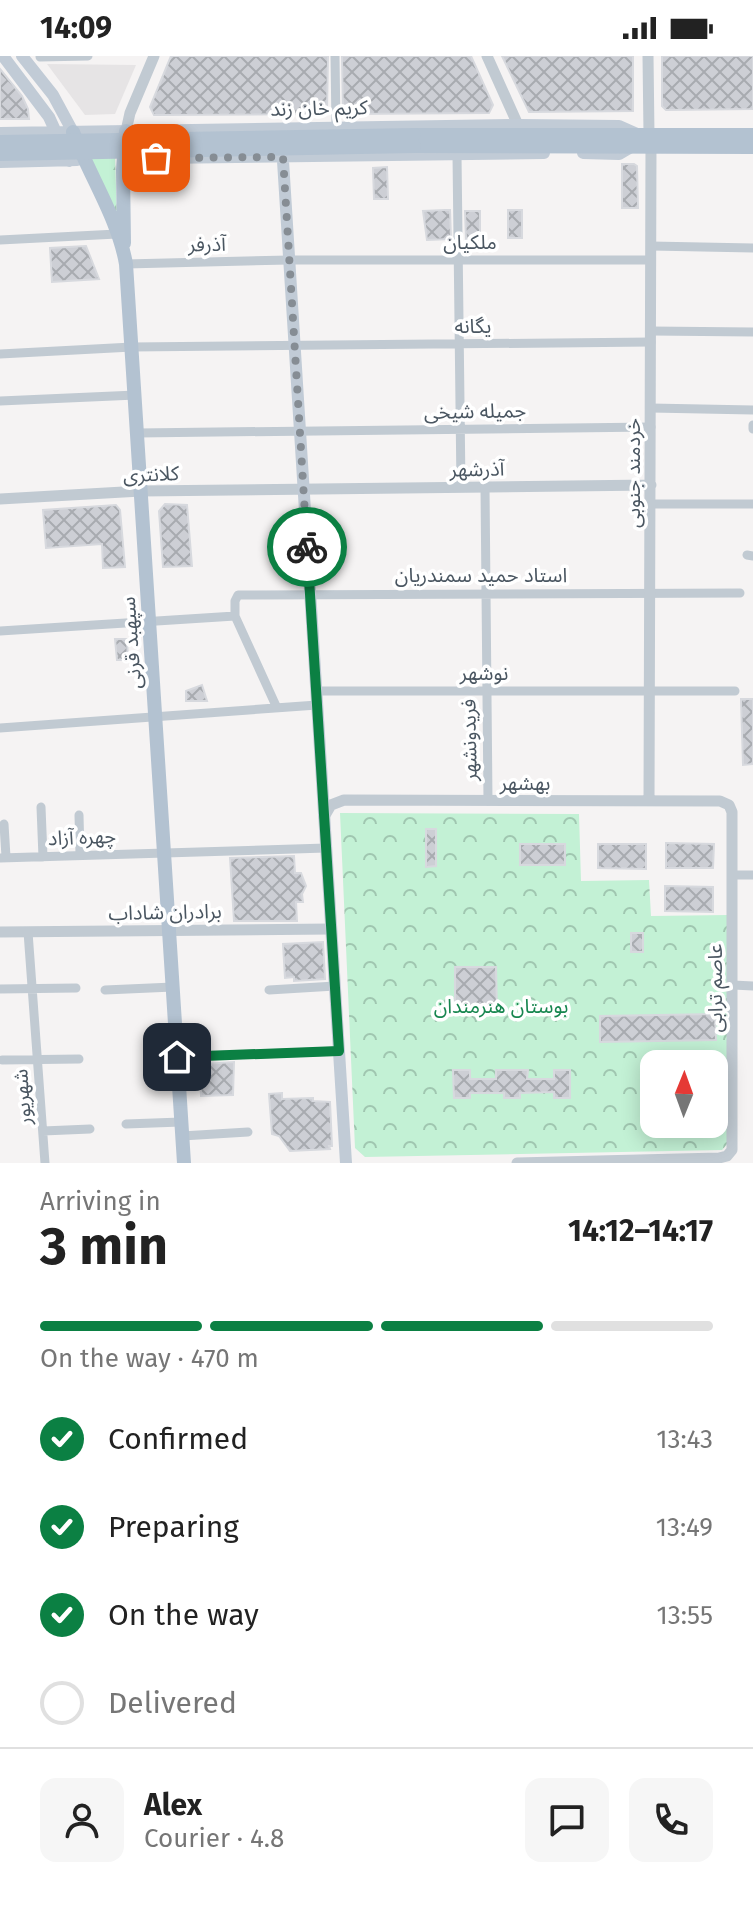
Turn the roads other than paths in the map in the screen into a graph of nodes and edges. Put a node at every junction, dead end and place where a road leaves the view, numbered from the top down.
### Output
1 (3, 56) edge
2 (22, 56) edge
3 (88, 56) edge
4 (154, 56) edge
5 (335, 56) edge
6 (487, 56) edge
7 (648, 56) edge
8 (40, 57) edge
9 (518, 125) junction
10 (336, 127) junction
11 (281, 129) junction
12 (58, 131) junction
13 (126, 131) junction
14 (32, 132) junction
15 (73, 132) junction
16 (0, 135) edge
17 (753, 135) edge
18 (642, 140) junction
19 (414, 141) junction
20 (753, 147) edge
21 (0, 154) edge
22 (457, 155) junction
23 (283, 157) junction
24 (124, 158) junction
25 (76, 160) junction
26 (0, 162) edge
27 (32, 162) junction
28 (117, 234) junction
29 (0, 240) edge
30 (651, 246) junction
31 (753, 248) edge
32 (125, 257) junction
33 (289, 260) junction
34 (459, 260) junction
35 (651, 260) junction
36 (753, 332) edge
37 (651, 337) junction
38 (460, 344) junction
39 (295, 345) junction
40 (132, 347) junction
41 (0, 354) edge
42 (136, 395) junction
43 (0, 401) edge
44 (651, 408) junction
45 (753, 410) edge
46 (651, 427) junction
47 (461, 429) junction
48 (300, 431) junction
49 (138, 433) junction
50 (651, 485) junction
51 (461, 487) junction
52 (485, 487) junction
53 (304, 489) junction
54 (141, 491) junction
55 (0, 499) edge
56 (651, 504) junction
57 (753, 504) edge
58 (486, 593) junction
59 (651, 593) junction
60 (740, 593) dead end
61 (310, 594) junction
62 (235, 616) junction
63 (150, 620) junction
64 (0, 631) edge
65 (316, 691) junction
66 (487, 691) junction
67 (651, 691) junction
68 (735, 691) dead end
69 (317, 705) junction
70 (277, 708) junction
71 (156, 717) junction
72 (0, 728) edge
73 (488, 801) junction
74 (649, 801) junction
75 (41, 807) dead end
76 (731, 809) joint
77 (79, 815) dead end
78 (324, 817) junction
79 (4, 824) dead end
80 (326, 848) junction
81 (165, 853) junction
82 (80, 855) junction
83 (43, 857) junction
84 (3, 858) edge
85 (732, 875) junction
86 (753, 875) edge
87 (331, 929) junction
88 (170, 930) junction
89 (0, 932) edge
90 (28, 932) junction
91 (733, 985) junction
92 (335, 986) junction
93 (753, 986) edge
94 (173, 987) junction
95 (76, 988) dead end
96 (0, 989) edge
97 (32, 989) junction
98 (105, 990) dead end
99 (269, 990) dead end
100 (339, 1051) junction
101 (177, 1057) junction
102 (37, 1059) junction
103 (79, 1059) dead end
104 (2, 1060) dead end
105 (126, 1124) dead end
106 (90, 1129) dead end
107 (182, 1129) junction
108 (43, 1131) junction
109 (248, 1132) dead end
110 (632, 1162) edge
111 (45, 1163) edge
112 (184, 1163) edge
113 (346, 1163) edge
114 (518, 1163) edge

1 - 12 main road
2 - 15 main road
3 - 8 street
4 - 13 street
5 - 10 street
6 - 9 street
7 - 18 street, خردمند جنوبی
9 - 10 main road, کریم خان زند
9 - 18 main road, کریم خان زند
10 - 11 main road, کریم خان زند
11 - 13 main road, کریم خان زند
11 - 23 main road
12 - 14 main road, کریم خان زند
12 - 15 main road, کریم خان زند
12 - 25 main road
13 - 15 main road, کریم خان زند
13 - 24 main road
14 - 16 main road, کریم خان زند
14 - 27 main road
15 - 25 main road, سپهبد قرنی
16 - 19 main road, کریم خان زند, bridge
17 - 18 main road, کریم خان زند
18 - 19 main road, کریم خان زند
18 - 20 main road, کریم خان زند
18 - 22 main road, کریم خان زند
18 - 30 street, خردمند جنوبی
19 - 21 main road, کریم خان زند, bridge
22 - 23 main road, کریم خان زند
22 - 34 street
23 - 24 main road, کریم خان زند
23 - 33 main road
24 - 32 main road
25 - 27 main road
25 - 28 main road, سپهبد قرنی
26 - 27 main road
28 - 29 street
28 - 32 main road, سپهبد قرنی
30 - 31 street
30 - 35 street, خردمند جنوبی
32 - 33 street, آذرفر
32 - 40 main road, سپهبد قرنی
33 - 34 street, ملکیان
33 - 39 main road
34 - 35 street, ملکیان
34 - 38 street
35 - 37 street, خردمند جنوبی
36 - 37 street, یگانه
37 - 38 street, یگانه
37 - 44 street, خردمند جنوبی
38 - 39 street, یگانه
38 - 47 street
39 - 40 street, یگانه
39 - 48 main road
40 - 41 street, یگانه
40 - 42 main road, سپهبد قرنی
42 - 43 street
42 - 49 main road, سپهبد قرنی
44 - 45 street
44 - 46 street, خردمند جنوبی
46 - 47 street, جمیله شیخی
46 - 50 street, خردمند جنوبی
47 - 48 street, جمیله شیخی
47 - 51 street
48 - 49 street, جمیله شیخی
48 - 53 main road
49 - 54 main road, سپهبد قرنی
50 - 52 street, آذرشهر
50 - 56 street, خردمند جنوبی
51 - 52 street, آذرشهر
51 - 53 street, آذرشهر
52 - 58 street, فریدونشهر
53 - 54 street, کلانتری
53 - 61 main road
54 - 55 street, کلانتری
54 - 63 main road, سپهبد قرنی
56 - 57 street
56 - 59 street, خردمند جنوبی
58 - 59 street, استاد حمید سمندریان
58 - 61 street, استاد حمید سمندریان
58 - 66 street, فریدونشهر
59 - 60 street, استاد حمید سمندریان
59 - 67 street, خردمند جنوبی
61 - 62 street, استاد حمید سمندریان
61 - 65 main road
62 - 63 street
62 - 70 street
63 - 64 street
63 - 71 main road, سپهبد قرنی
65 - 66 street, نوشهر
65 - 69 main road
66 - 67 street, نوشهر
66 - 73 street, فریدونشهر
67 - 68 street, نوشهر
67 - 74 street, خردمند جنوبی
69 - 70 street
69 - 78 main road
70 - 71 street
71 - 72 street
71 - 81 main road, سپهبد قرنی
73 - 74 street, بهشهر
73 - 78 street, بهشهر
74 - 76 street, بهشهر
75 - 83 street
76 - 85 street, عاصم ترابی
77 - 82 street
78 - 80 main road
79 - 84 street
80 - 81 street, چهره آزاد
80 - 87 main road
81 - 82 street, چهره آزاد
81 - 88 main road, سپهبد قرنی
82 - 83 street, چهره آزاد
83 - 84 street, چهره آزاد
85 - 86 street
85 - 91 street, عاصم ترابی
87 - 88 street, برادران شاداب
87 - 92 main road
88 - 90 street, برادران شاداب
88 - 94 main road, سپهبد قرنی
89 - 90 street, برادران شاداب
90 - 97 street, شهریور
91 - 93 street
91 - 110 street, عاصم ترابی
92 - 99 street
92 - 100 main road
94 - 98 street
94 - 101 main road, سپهبد قرنی
95 - 97 street
96 - 97 street
97 - 102 street, شهریور
100 - 101 street
100 - 113 main road
101 - 107 main road, سپهبد قرنی
102 - 103 street
102 - 104 street
102 - 108 street, شهریور
105 - 107 street
106 - 108 street
107 - 109 street
107 - 112 main road, سپهبد قرنی
108 - 111 street, شهریور
110 - 114 street

